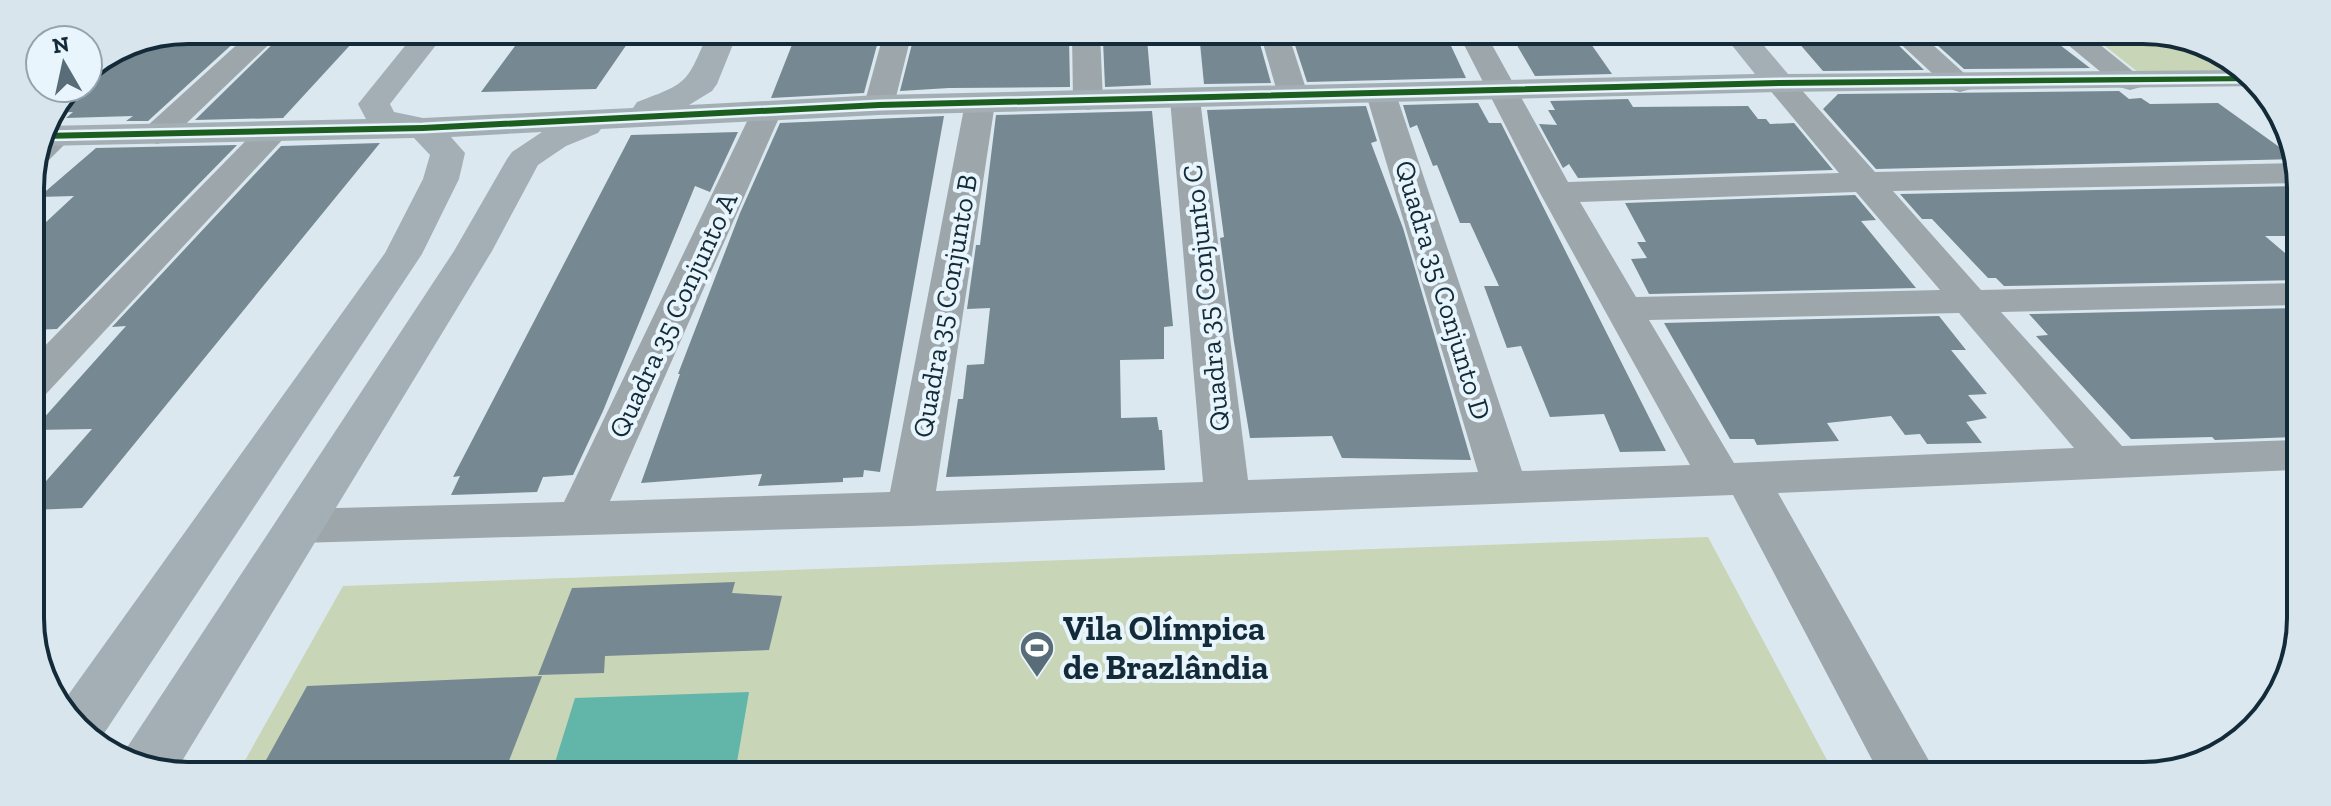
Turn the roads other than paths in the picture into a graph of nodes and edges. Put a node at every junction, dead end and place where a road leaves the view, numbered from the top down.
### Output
1 (255, 44) edge
2 (422, 44) edge
3 (718, 44) edge
4 (895, 44) edge
5 (1086, 44) edge
6 (1277, 44) edge
7 (1478, 44) edge
8 (1746, 44) edge
9 (1915, 44) edge
10 (2082, 44) edge
11 (2237, 79) edge
12 (2130, 81) junction
13 (1779, 83) junction
14 (1960, 83) junction
15 (701, 84) junction
16 (1505, 90) junction
17 (1381, 94) junction
18 (1293, 95) junction
19 (1185, 99) junction
20 (1088, 101) junction
21 (980, 103) junction
22 (374, 104) junction
23 (879, 105) junction
24 (767, 111) junction
25 (607, 118) junction
26 (423, 128) junction
27 (313, 129) junction
28 (273, 131) junction
29 (157, 134) junction
30 (52, 141) edge
31 (2286, 173) edge
32 (1864, 182) junction
33 (1557, 193) junction
34 (473, 251) junction
35 (403, 254) junction
36 (2287, 294) edge
37 (1970, 303) junction
38 (1622, 309) junction
39 (44, 371) edge
40 (2287, 455) edge
41 (2108, 459) junction
42 (1734, 479) junction
43 (1505, 487) junction
44 (1227, 497) junction
45 (910, 509) junction
46 (579, 519) junction
47 (298, 526) junction
48 (84, 717) edge
49 (153, 758) edge
50 (1901, 762) edge

1 - 29 street
2 - 22 street
3 - 15 street
4 - 23 street
5 - 20 street
6 - 18 street
7 - 16 street
8 - 13 street
9 - 14 street
10 - 12 street
11 - 12 street
12 - 14 street
13 - 14 street
13 - 16 street
13 - 32 street
15 - 24 street
15 - 25 street
16 - 17 street
16 - 33 street
17 - 18 street
17 - 43 street, Quadra 35 Conjunto D
18 - 19 street
19 - 20 street
19 - 44 street, Quadra 35 Conjunto C
20 - 21 street
21 - 23 street
21 - 45 street, Quadra 35 Conjunto B
22 - 26 street
22 - 27 street
23 - 24 street
24 - 25 street
24 - 46 street, Quadra 35 Conjunto A
25 - 26 street
25 - 34 street
26 - 27 street
26 - 35 street
27 - 28 street
28 - 29 street
28 - 39 street
29 - 30 street
31 - 32 street
32 - 33 street
32 - 37 street
33 - 38 street
34 - 35 street
34 - 47 street
35 - 48 street
36 - 37 street
37 - 38 street
37 - 41 street
38 - 42 street
40 - 41 street
41 - 42 street
42 - 43 street
42 - 50 street
43 - 44 street
44 - 45 street
45 - 46 street
46 - 47 street
47 - 49 street

